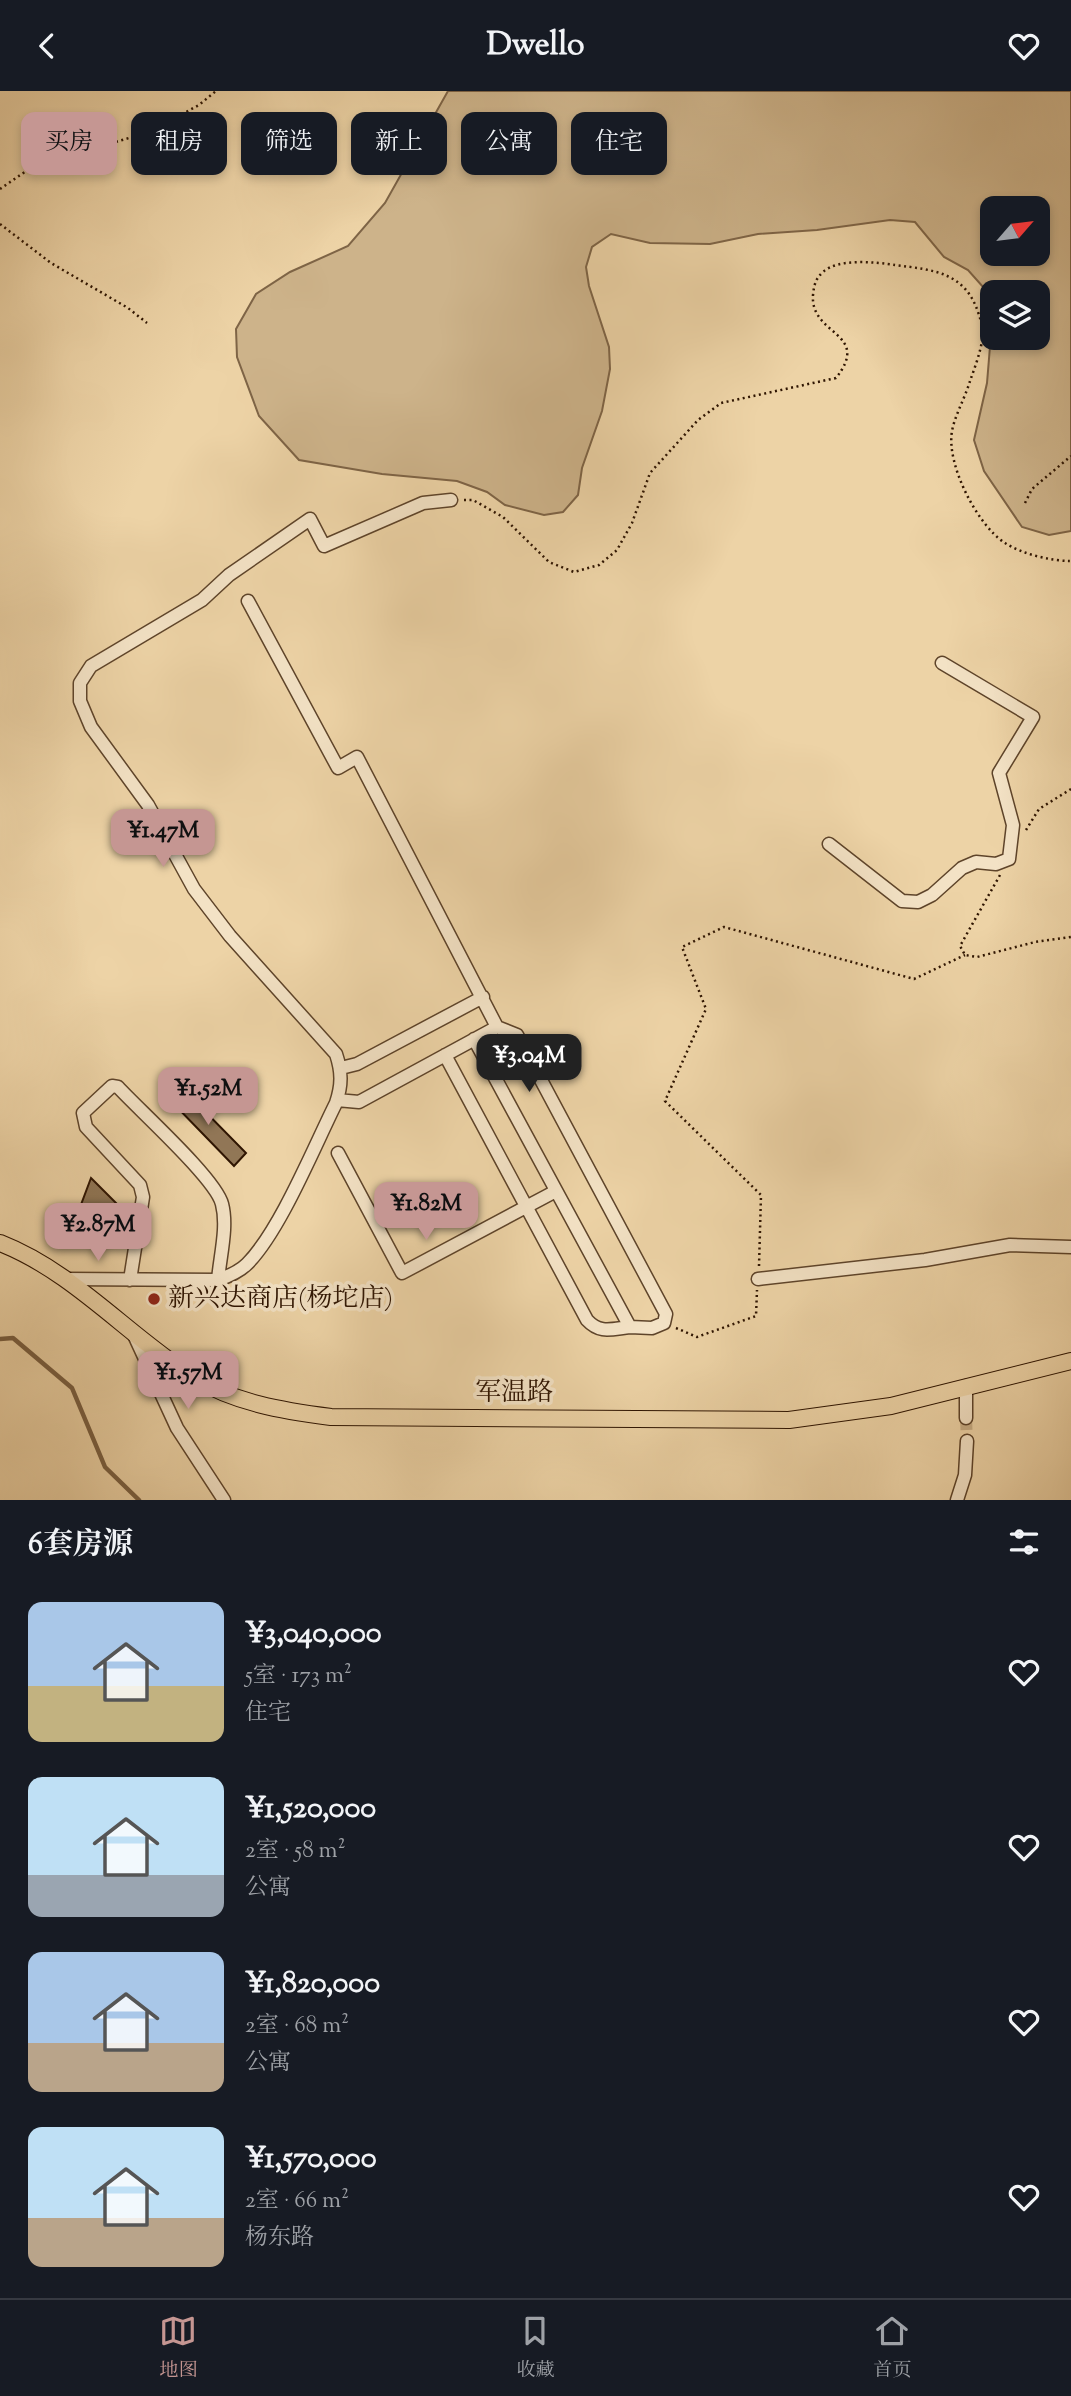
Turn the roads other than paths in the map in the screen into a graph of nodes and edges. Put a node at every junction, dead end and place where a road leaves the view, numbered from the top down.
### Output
1 (451, 501) road end
2 (248, 601) dead end
3 (942, 663) dead end
4 (829, 844) dead end
5 (483, 997) junction
6 (497, 1027) junction
7 (474, 1039) junction
8 (445, 1055) junction
9 (341, 1068) junction
10 (337, 1100) junction
11 (338, 1153) dead end
12 (556, 1191) junction
13 (527, 1207) junction
14 (0, 1243) edge
15 (1071, 1247) edge
16 (65, 1279) junction
17 (758, 1279) road end
18 (130, 1280) junction
19 (218, 1280) junction
20 (630, 1327) junction
21 (133, 1333) junction
22 (1071, 1360) edge
23 (966, 1387) junction
24 (967, 1418) tunnel mouth
25 (967, 1441) tunnel mouth
26 (224, 1500) edge
27 (957, 1500) edge

1 - 9 street
2 - 5 street
3 - 4 street
5 - 6 street
5 - 9 street
6 - 7 street
6 - 20 street
7 - 8 street
7 - 12 street
8 - 10 street
8 - 13 street
9 - 10 street
10 - 19 street
11 - 13 street
12 - 13 street
12 - 20 street
13 - 20 street
14 - 16 main road, 军温路
15 - 17 street
16 - 18 street
16 - 21 main road, 军温路
18 - 19 street
18 - 19 street
21 - 23 main road, 军温路
21 - 26 street
22 - 23 main road, 军温路
23 - 24 street
25 - 27 street

